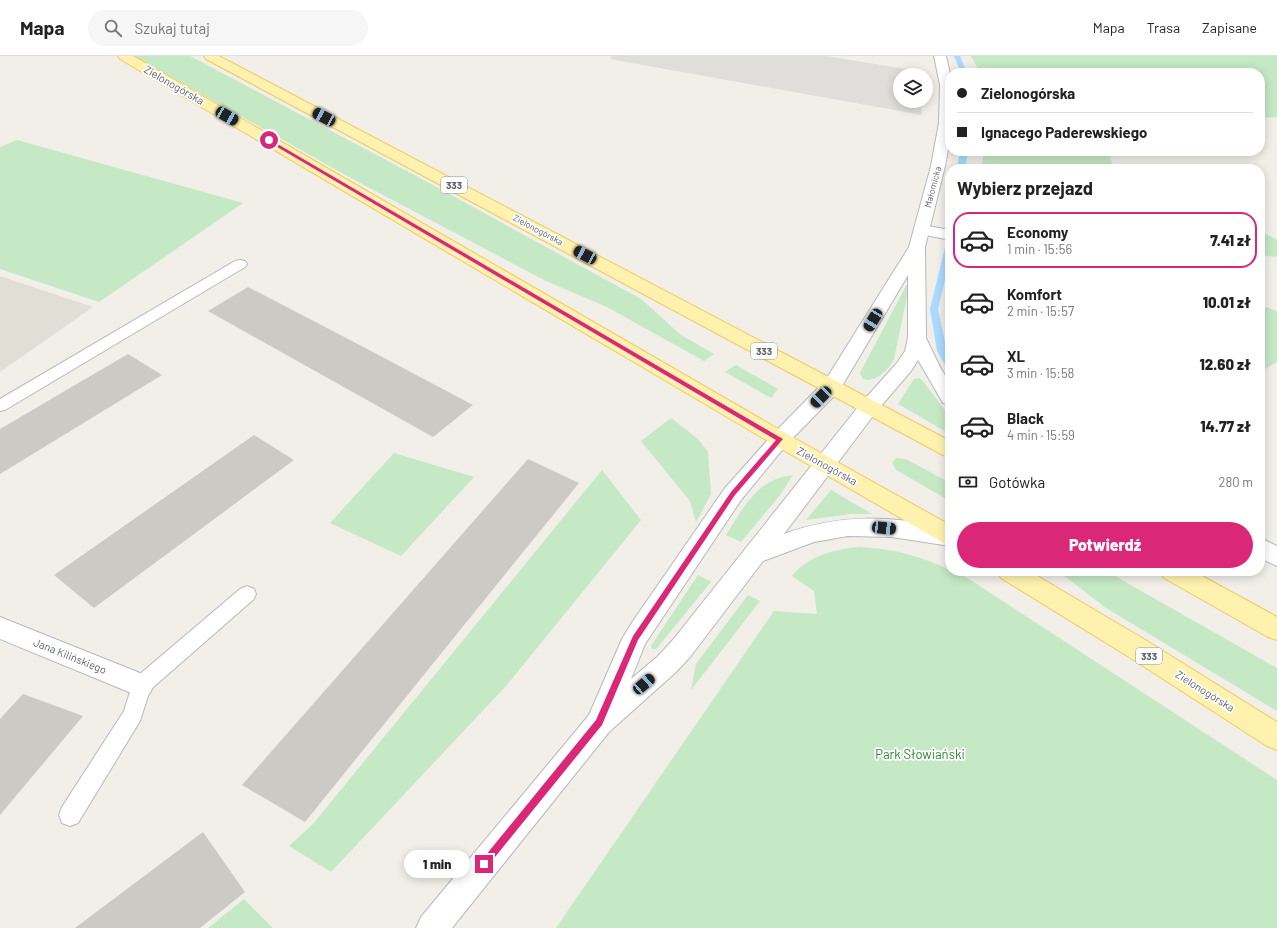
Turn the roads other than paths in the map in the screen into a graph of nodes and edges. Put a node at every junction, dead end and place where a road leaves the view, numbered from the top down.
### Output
1 (124, 56) edge
2 (210, 56) edge
3 (940, 56) edge
4 (945, 80) edge
5 (945, 128) edge
6 (945, 234) edge
7 (920, 238) junction
8 (240, 264) dead end
9 (917, 338) junction
10 (832, 386) junction
11 (945, 390) edge
12 (0, 406) edge
13 (870, 407) junction
14 (780, 439) junction
15 (945, 447) edge
16 (826, 464) junction
17 (945, 534) edge
18 (945, 536) edge
19 (1265, 550) edge
20 (755, 554) junction
21 (1277, 557) edge
22 (1017, 576) edge
23 (1181, 576) edge
24 (247, 594) dead end
25 (0, 628) edge
26 (1277, 629) edge
27 (141, 684) junction
28 (599, 723) junction
29 (1277, 738) edge
30 (70, 815) dead end
31 (432, 928) edge

1 - 14 main road, Zielonogórska
2 - 10 main road, Zielonogórska / 333
3 - 4 street, Małomicka
5 - 7 street, Małomicka
6 - 7 street
7 - 9 street, Małomicka
7 - 10 street, Małomicka
8 - 12 lane
9 - 11 street
9 - 13 street, Małomicka
10 - 13 main road, Zielonogórska / 333
10 - 14 street, Małomicka
13 - 15 main road, Zielonogórska / 333
13 - 16 street, Małomicka
14 - 16 main road, Zielonogórska
14 - 28 street, Małomicka
16 - 17 main road, Zielonogórska
16 - 20 street, Małomicka
18 - 20 street
19 - 21 street
20 - 28 street, Małomicka
22 - 29 main road, Zielonogórska / 333
23 - 26 main road
24 - 27 lane
25 - 27 street, Jana Kilińskiego
27 - 30 lane
28 - 31 street

